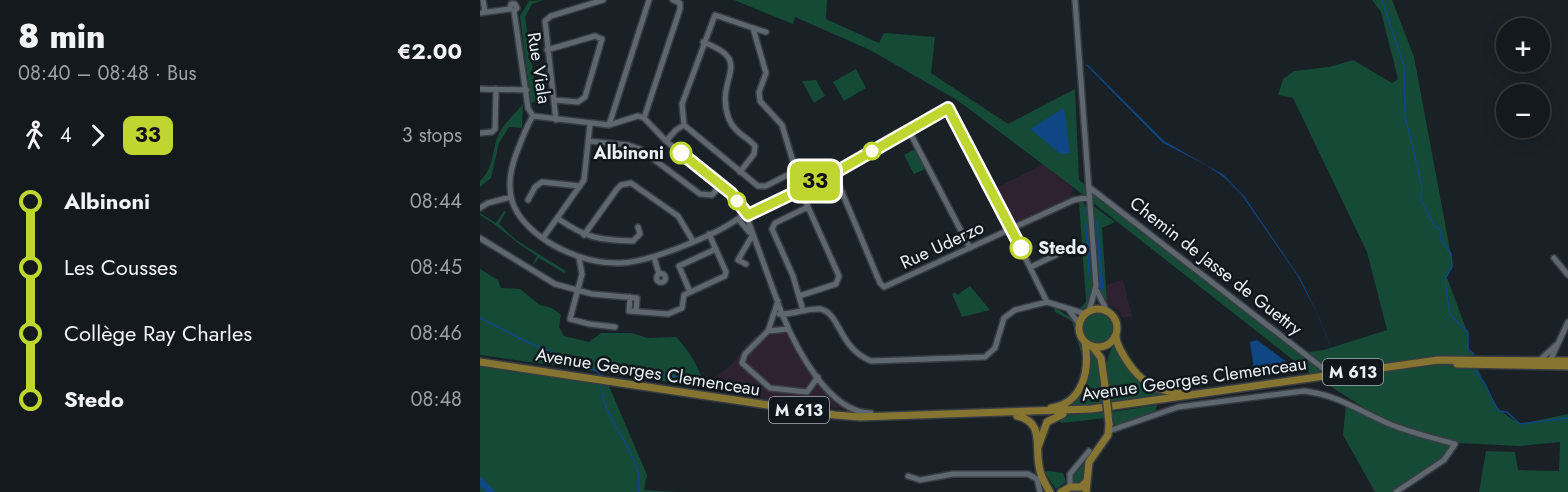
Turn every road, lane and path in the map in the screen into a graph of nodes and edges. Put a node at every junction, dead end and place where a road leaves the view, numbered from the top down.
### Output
1 (483, 0) edge
2 (603, 0) edge
3 (649, 0) edge
4 (673, 0) edge
5 (1076, 0) edge
6 (516, 5) edge
7 (483, 13) edge
8 (753, 28) junction
9 (766, 32) dead end
10 (703, 42) junction
11 (547, 50) junction
12 (480, 89) edge
13 (496, 89) junction
14 (527, 90) junction
15 (554, 100) junction
16 (533, 116) junction
17 (644, 118) junction
18 (556, 120) junction
19 (590, 123) junction
20 (609, 125) junction
21 (684, 125) junction
22 (906, 130) junction
23 (480, 133) edge
24 (588, 141) junction
25 (666, 141) junction
26 (795, 171) junction
27 (740, 172) junction
28 (834, 173) junction
29 (818, 180) junction
30 (722, 185) junction
31 (580, 186) junction
32 (1089, 187) junction
33 (801, 189) junction
34 (511, 197) junction
35 (1090, 197) junction
36 (528, 200) dead end
37 (739, 205) junction
38 (808, 207) junction
39 (480, 208) edge
40 (557, 218) junction
41 (749, 218) junction
42 (741, 220) junction
43 (638, 227) dead end
44 (1012, 229) junction
45 (709, 234) junction
46 (584, 235) junction
47 (752, 236) junction
48 (480, 238) edge
49 (543, 238) junction
50 (693, 241) junction
51 (970, 248) junction
52 (716, 249) junction
53 (1060, 253) dead end
54 (654, 257) junction
55 (579, 258) junction
56 (1554, 258) dead end
57 (593, 261) junction
58 (746, 264) dead end
59 (1031, 267) junction
60 (582, 274) junction
61 (659, 274) dead end
62 (1568, 275) edge
63 (1096, 286) junction
64 (578, 290) junction
65 (690, 292) junction
66 (799, 296) junction
67 (778, 301) junction
68 (1047, 302) junction
69 (802, 307) dead end
70 (1067, 309) junction
71 (1107, 311) junction
72 (1087, 312) junction
73 (782, 314) junction
74 (774, 315) junction
75 (1568, 322) edge
76 (1079, 324) junction
77 (615, 327) dead end
78 (788, 329) junction
79 (768, 331) junction
80 (1116, 336) junction
81 (1560, 339) junction
82 (1110, 343) junction
83 (1089, 344) junction
84 (1549, 360) junction
85 (1568, 360) edge
86 (480, 362) edge
87 (1434, 363) junction
88 (1568, 366) edge
89 (1103, 367) junction
90 (1324, 369) dead end
91 (818, 377) junction
92 (1272, 384) junction
93 (1132, 404) junction
94 (992, 414) junction
95 (880, 416) junction
96 (1109, 428) junction
97 (1038, 447) junction
98 (1089, 451) dead end
99 (908, 476) dead end
100 (1088, 479) junction
101 (1073, 487) junction
102 (1048, 488) edge
103 (1403, 490) edge
104 (1040, 492) edge
105 (1062, 492) edge
106 (1085, 492) edge
107 (1396, 492) edge

1 - 7 street
2 - 11 street
3 - 20 street
4 - 17 street
5 - 32 street
6 - 7 street
6 - 14 street, Rue Viala
8 - 9 street
8 - 10 street
8 - 26 street
10 - 21 street
10 - 27 street
11 - 15 street
11 - 15 street
12 - 13 street
13 - 14 street
13 - 23 street
14 - 16 street, Rue Viala
15 - 18 street
16 - 18 street
16 - 34 street, Rue Viala
17 - 20 street
17 - 25 street
18 - 19 street
19 - 20 street
19 - 24 street
21 - 25 street
21 - 27 street
22 - 28 street
22 - 29 street
22 - 44 street
22 - 51 street
24 - 30 street
24 - 31 street
25 - 30 street
26 - 27 street
26 - 33 street
28 - 29 street
28 - 51 street, Rue Uderzo
29 - 33 street
30 - 37 street
31 - 36 street
31 - 40 street
32 - 35 street
32 - 90 street, Chemin de Jasse de Guettry
33 - 38 street
33 - 41 street
34 - 39 street
34 - 49 street
35 - 44 street, Rue Uderzo
35 - 63 street
37 - 41 street
37 - 42 street
38 - 66 street
38 - 66 street
40 - 46 street
40 - 49 street
41 - 42 street
41 - 42 street
41 - 47 street
42 - 45 street
42 - 47 street
43 - 46 street
44 - 51 street, Rue Uderzo
44 - 59 street
45 - 50 street
45 - 52 street
46 - 50 street
47 - 58 street
47 - 67 street
48 - 64 street
49 - 55 street
50 - 54 street
52 - 65 street
52 - 65 street
53 - 59 street
54 - 57 street
54 - 61 street
55 - 57 street
55 - 60 street
56 - 62 street
57 - 60 street
59 - 68 street
60 - 64 street
63 - 71 street
63 - 72 street
64 - 65 street
64 - 77 street
66 - 69 street
67 - 73 street
67 - 74 street
68 - 70 street
68 - 73 street
70 - 72 street
70 - 76 street
71 - 72 main road
71 - 80 main road
72 - 76 main road
73 - 74 street
73 - 78 street
74 - 79 street
75 - 81 street
76 - 83 main road
78 - 79 street
78 - 91 street
79 - 91 street
80 - 82 main road
80 - 92 main road, M 613
81 - 84 street
81 - 85 street
82 - 83 main road
82 - 89 main road
83 - 89 main road
83 - 94 main road, M 613
84 - 85 main road, M 613
84 - 87 main road, M 613
84 - 87 main road, M 613
84 - 88 main road, M 613
86 - 95 main road, Avenue Georges Clemenceau / M 613
87 - 92 main road, Avenue Georges Clemenceau / M 613
89 - 96 main road, bridge
91 - 95 street
92 - 93 main road, Avenue Georges Clemenceau / M 613
93 - 94 main road, Avenue Georges Clemenceau / M 613
93 - 97 main road
94 - 95 main road, Avenue Georges Clemenceau / M 613
94 - 97 main road, M 613
96 - 100 main road
96 - 103 street
97 - 102 main road, M 613
98 - 101 street
99 - 104 street
100 - 101 main road
100 - 106 main road
101 - 105 main road
101 - 106 main road
102 - 105 main road, M 613
103 - 107 street

